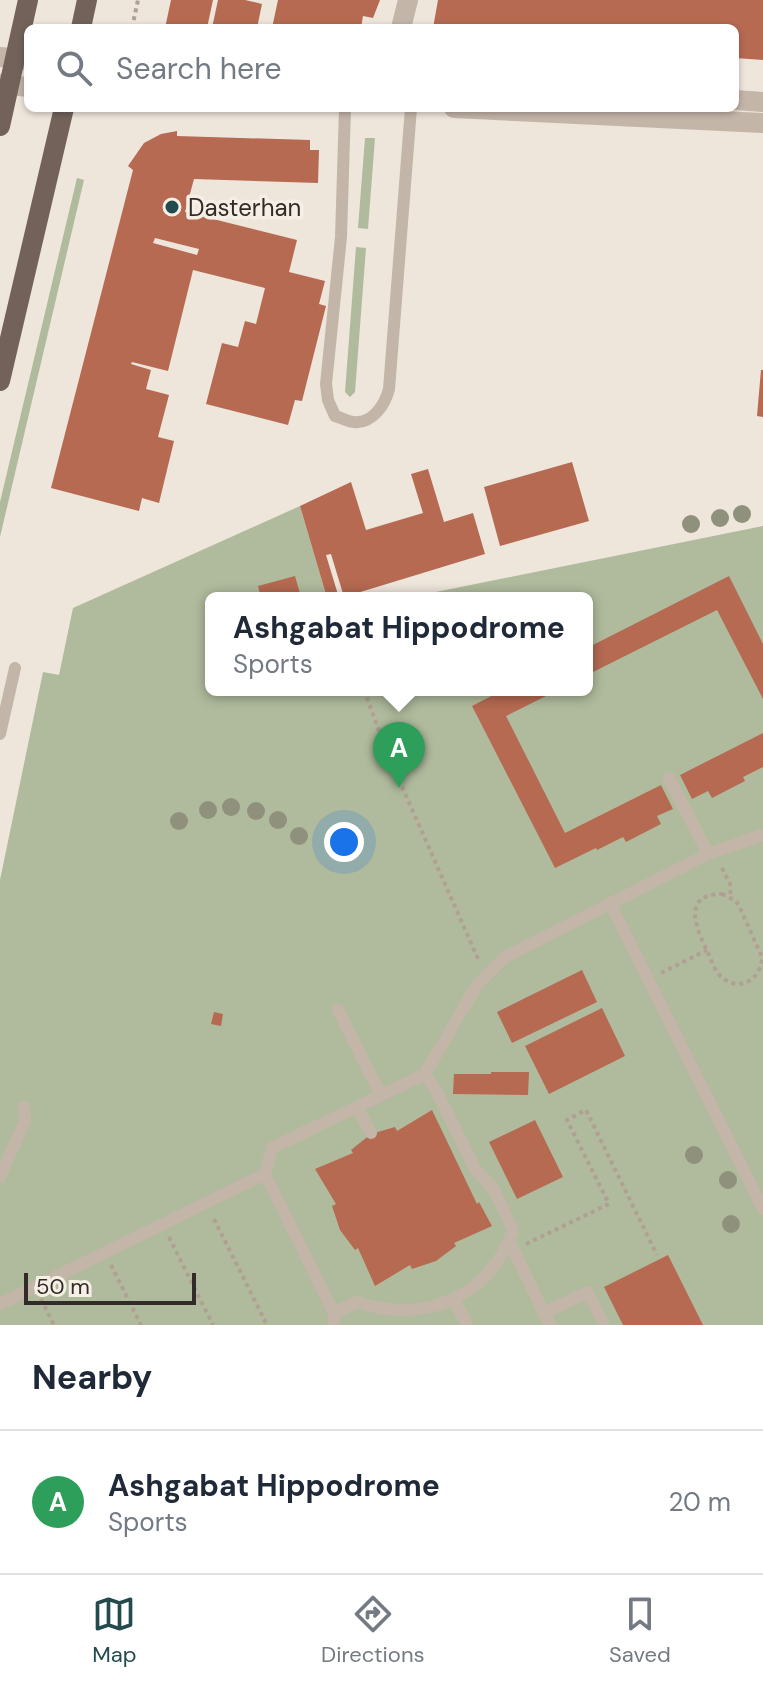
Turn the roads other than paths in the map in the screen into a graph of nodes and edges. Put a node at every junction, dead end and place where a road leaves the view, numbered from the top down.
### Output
1 (28, 0) edge
2 (87, 0) edge
3 (408, 0) edge
4 (82, 24) edge
5 (402, 24) edge
6 (14, 58) edge
7 (12, 85) edge
8 (739, 100) edge
9 (763, 102) edge
10 (63, 112) edge
11 (345, 112) edge
12 (411, 112) edge
13 (536, 112) edge
14 (763, 123) edge
15 (0, 126) edge
16 (0, 381) edge
17 (15, 668) dead end
18 (0, 734) edge
19 (669, 778) dead end
20 (763, 835) edge
21 (711, 853) junction
22 (610, 903) junction
23 (338, 1010) dead end
24 (425, 1074) junction
25 (381, 1096) junction
26 (24, 1107) dead end
27 (357, 1107) junction
28 (371, 1133) dead end
29 (265, 1174) junction
30 (0, 1177) edge
31 (763, 1209) edge
32 (511, 1246) junction
33 (455, 1301) junction
34 (0, 1304) edge
35 (334, 1319) edge
36 (412, 1319) edge
37 (547, 1319) edge
38 (467, 1325) edge
39 (604, 1325) edge

1 - 6 main road
2 - 4 main road
3 - 5 street
6 - 7 main road
7 - 15 main road
8 - 9 street
10 - 16 main road
11 - 12 lane
13 - 14 street
17 - 18 lane
19 - 21 lane
20 - 21 lane
21 - 22 lane
22 - 24 lane
22 - 31 lane
23 - 25 lane
24 - 25 lane
24 - 32 lane
25 - 27 lane
26 - 30 lane
27 - 28 lane
27 - 29 lane
29 - 34 lane
29 - 35 lane
32 - 33 lane
32 - 37 lane
33 - 36 lane
33 - 38 lane
35 - 36 lane
37 - 39 lane

